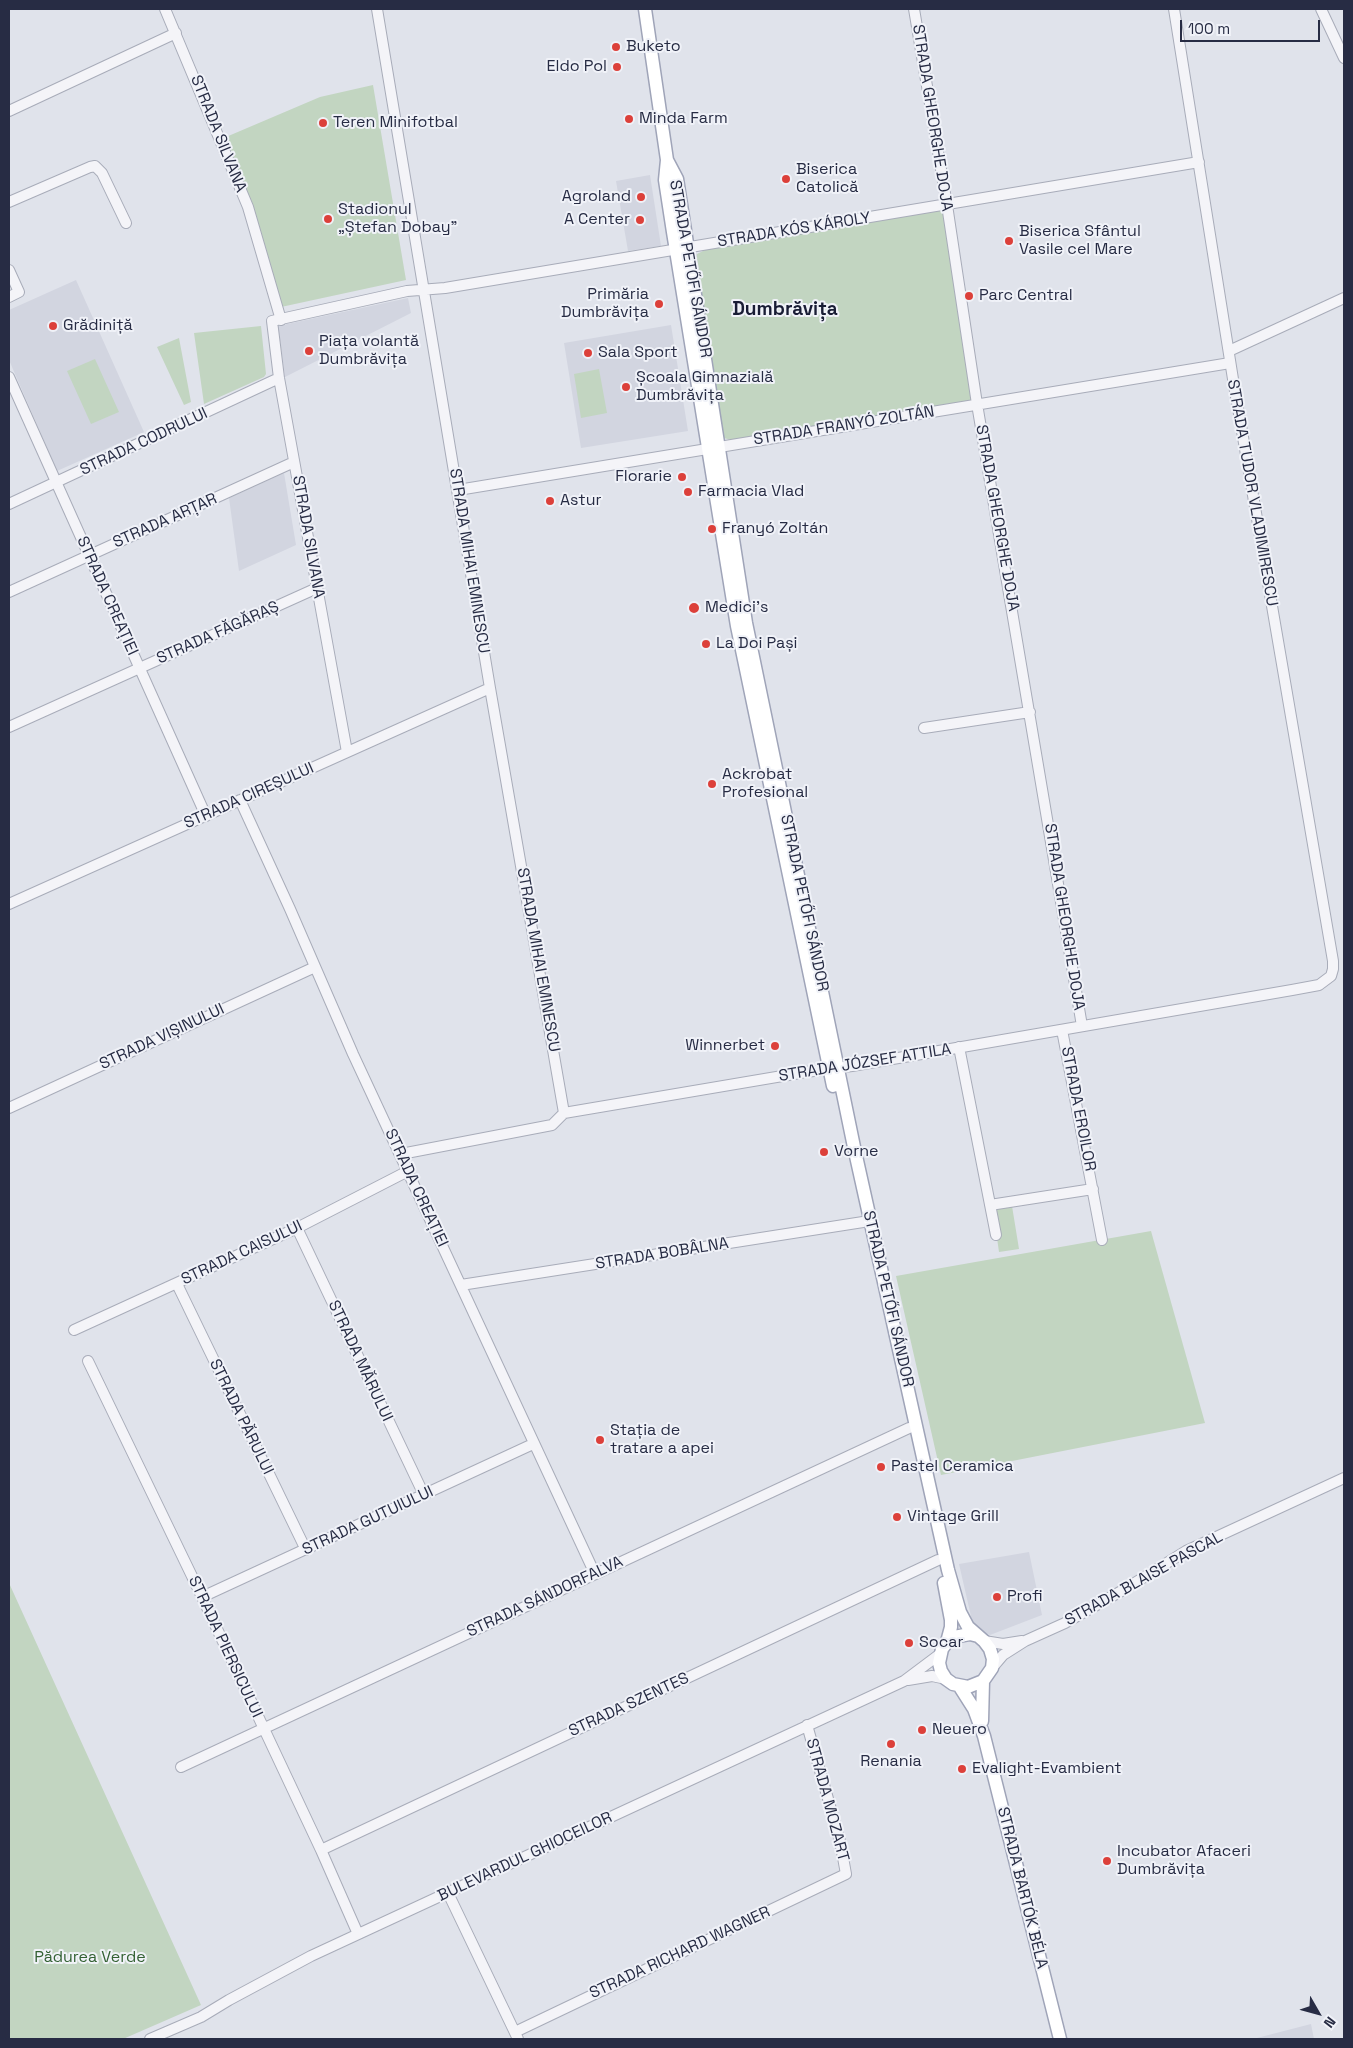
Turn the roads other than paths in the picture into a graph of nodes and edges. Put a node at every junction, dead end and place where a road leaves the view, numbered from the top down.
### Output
1 (165, 9) edge
2 (377, 9) edge
3 (645, 9) edge
4 (914, 9) edge
5 (1174, 9) edge
6 (1321, 9) edge
7 (176, 33) junction
8 (1344, 58) edge
9 (9, 111) edge
10 (1199, 162) junction
11 (9, 202) edge
12 (947, 206) junction
13 (126, 223) dead end
14 (681, 248) junction
15 (9, 270) edge
16 (425, 290) junction
17 (9, 297) edge
18 (1344, 298) edge
19 (276, 321) junction
20 (1229, 351) junction
21 (1230, 362) junction
22 (9, 377) edge
23 (279, 378) junction
24 (978, 404) junction
25 (714, 448) junction
26 (294, 462) junction
27 (57, 483) junction
28 (458, 490) junction
29 (9, 504) edge
30 (90, 555) junction
31 (317, 588) junction
32 (9, 592) edge
33 (138, 668) junction
34 (490, 688) junction
35 (1030, 712) junction
36 (9, 727) edge
37 (924, 728) dead end
38 (347, 752) junction
39 (240, 800) junction
40 (206, 816) junction
41 (9, 904) edge
42 (315, 967) junction
43 (1331, 976) joint
44 (1082, 1026) junction
45 (1062, 1030) junction
46 (959, 1047) junction
47 (834, 1069) junction
48 (9, 1108) edge
49 (564, 1113) junction
50 (401, 1154) junction
51 (408, 1171) junction
52 (1093, 1189) junction
53 (990, 1205) junction
54 (863, 1222) junction
55 (296, 1228) junction
56 (996, 1235) dead end
57 (1102, 1240) dead end
58 (177, 1284) junction
59 (461, 1285) junction
60 (74, 1330) dead end
61 (88, 1361) dead end
62 (909, 1428) junction
63 (533, 1444) junction
64 (1344, 1478) edge
65 (424, 1495) junction
66 (306, 1550) junction
67 (938, 1560) junction
68 (595, 1574) junction
69 (202, 1597) junction
70 (981, 1639) junction
71 (1025, 1641) junction
72 (947, 1642) junction
73 (940, 1654) junction
74 (992, 1668) junction
75 (946, 1678) junction
76 (904, 1681) junction
77 (983, 1681) junction
78 (960, 1687) junction
79 (807, 1725) junction
80 (263, 1729) junction
81 (984, 1736) junction
82 (181, 1767) dead end
83 (321, 1850) junction
84 (846, 1874) joint
85 (448, 1893) junction
86 (358, 1934) junction
87 (517, 2035) edge
88 (150, 2039) edge
89 (1060, 2039) edge

1 - 7 street, STRADA SILVANA
2 - 16 street, STRADA MIHAI EMINESCU
3 - 14 main road, STRADA PETŐFI SÁNDOR
4 - 12 street, STRADA GHEORGHE DOJA
5 - 10 street, STRADA TUDOR VLADIMIRESCU
6 - 8 street
7 - 9 street
7 - 19 street, STRADA SILVANA
10 - 12 street, STRADA KÓS KÁROLY
10 - 20 street, STRADA TUDOR VLADIMIRESCU
11 - 13 street
12 - 14 street, STRADA KÓS KÁROLY
12 - 24 street, STRADA GHEORGHE DOJA
14 - 16 street, STRADA KÓS KÁROLY
14 - 25 main road, STRADA PETŐFI SÁNDOR
15 - 17 street
16 - 19 street, STRADA KÓS KÁROLY
16 - 28 street, STRADA MIHAI EMINESCU
18 - 20 street
19 - 23 street, STRADA SILVANA
20 - 21 street, STRADA TUDOR VLADIMIRESCU
21 - 24 street, STRADA FRANYÓ ZOLTÁN
21 - 43 street, STRADA TUDOR VLADIMIRESCU
22 - 27 street, STRADA CREAȚIEI
23 - 26 street, STRADA SILVANA
23 - 27 street, STRADA CODRULUI
24 - 25 street, STRADA FRANYÓ ZOLTÁN
24 - 35 street, STRADA GHEORGHE DOJA
25 - 28 street, STRADA FRANYÓ ZOLTÁN
25 - 47 main road, STRADA PETŐFI SÁNDOR
26 - 30 street, STRADA ARȚAR
26 - 31 street, STRADA SILVANA
27 - 29 street, STRADA CODRULUI
27 - 30 street, STRADA CREAȚIEI
28 - 34 street, STRADA MIHAI EMINESCU
30 - 32 street, STRADA ARȚAR
30 - 33 street, STRADA CREAȚIEI
31 - 33 street, STRADA FĂGĂRAȘ
31 - 38 street, STRADA SILVANA
33 - 36 street, STRADA FĂGĂRAȘ
33 - 40 street, STRADA CREAȚIEI
34 - 38 street, STRADA CIREȘULUI
34 - 49 street, STRADA MIHAI EMINESCU
35 - 37 street
35 - 44 street, STRADA GHEORGHE DOJA
38 - 39 street, STRADA CIREȘULUI
39 - 40 street, STRADA CIREȘULUI
39 - 42 street, STRADA CREAȚIEI
40 - 41 street, STRADA CIREȘULUI
42 - 48 street, STRADA VIȘINULUI
42 - 50 street, STRADA CREAȚIEI
43 - 44 street, STRADA JÓZSEF ATTILA
44 - 45 street, STRADA JÓZSEF ATTILA
45 - 46 street, STRADA JÓZSEF ATTILA
45 - 52 street, STRADA EROILOR
46 - 47 street, STRADA JÓZSEF ATTILA
46 - 53 street
47 - 49 street, STRADA JÓZSEF ATTILA
47 - 54 main road, STRADA PETŐFI SÁNDOR
47 - 70 main road, STRADA PETŐFI SÁNDOR
49 - 50 street, STRADA JÓZSEF ATTILA
50 - 51 street, STRADA CREAȚIEI
51 - 55 street, STRADA CAISULUI
51 - 59 street, STRADA CREAȚIEI
52 - 53 street, STRADA EROILOR
52 - 57 street, STRADA EROILOR
53 - 56 street
54 - 59 street, STRADA BOBÂLNA
54 - 62 main road, STRADA PETŐFI SÁNDOR
55 - 58 street, STRADA CAISULUI
55 - 65 street, STRADA MĂRULUI
58 - 60 street, STRADA CAISULUI
58 - 66 street, STRADA PĂRULUI
59 - 63 street, STRADA CREAȚIEI
61 - 69 street, STRADA PIERSICULUI
62 - 67 main road, STRADA PETŐFI SÁNDOR
62 - 68 street, STRADA SÁNDORFALVA
63 - 65 street, STRADA GUTUIULUI
63 - 68 street, STRADA CREAȚIEI
64 - 71 street, STRADA BLAISE PASCAL
65 - 66 street, STRADA GUTUIULUI
66 - 69 street, STRADA GUTUIULUI
67 - 72 main road, STRADA PETŐFI SÁNDOR
67 - 83 street, STRADA SZENTES
68 - 80 street, STRADA SÁNDORFALVA
69 - 80 street, STRADA PIERSICULUI
70 - 71 street, STRADA BLAISE PASCAL
70 - 72 main road
70 - 74 main road
71 - 74 street, STRADA BLAISE PASCAL
72 - 73 main road
73 - 75 main road
73 - 76 street, BULEVARDUL GHIOCEILOR
74 - 77 main road
75 - 76 street, BULEVARDUL GHIOCEILOR
75 - 78 main road
76 - 79 street, BULEVARDUL GHIOCEILOR
77 - 78 main road
77 - 81 main road, STRADA BARTÓK BÉLA
78 - 81 main road, STRADA BARTÓK BÉLA
79 - 84 street, STRADA MOZART
79 - 85 street, BULEVARDUL GHIOCEILOR
80 - 82 street, STRADA SÁNDORFALVA
80 - 83 street, STRADA PIERSICULUI
81 - 89 main road, STRADA BARTÓK BÉLA
83 - 86 street, STRADA PIERSICULUI
84 - 87 street, STRADA RICHARD WAGNER
85 - 86 street, BULEVARDUL GHIOCEILOR
85 - 87 street
86 - 88 street, BULEVARDUL GHIOCEILOR

